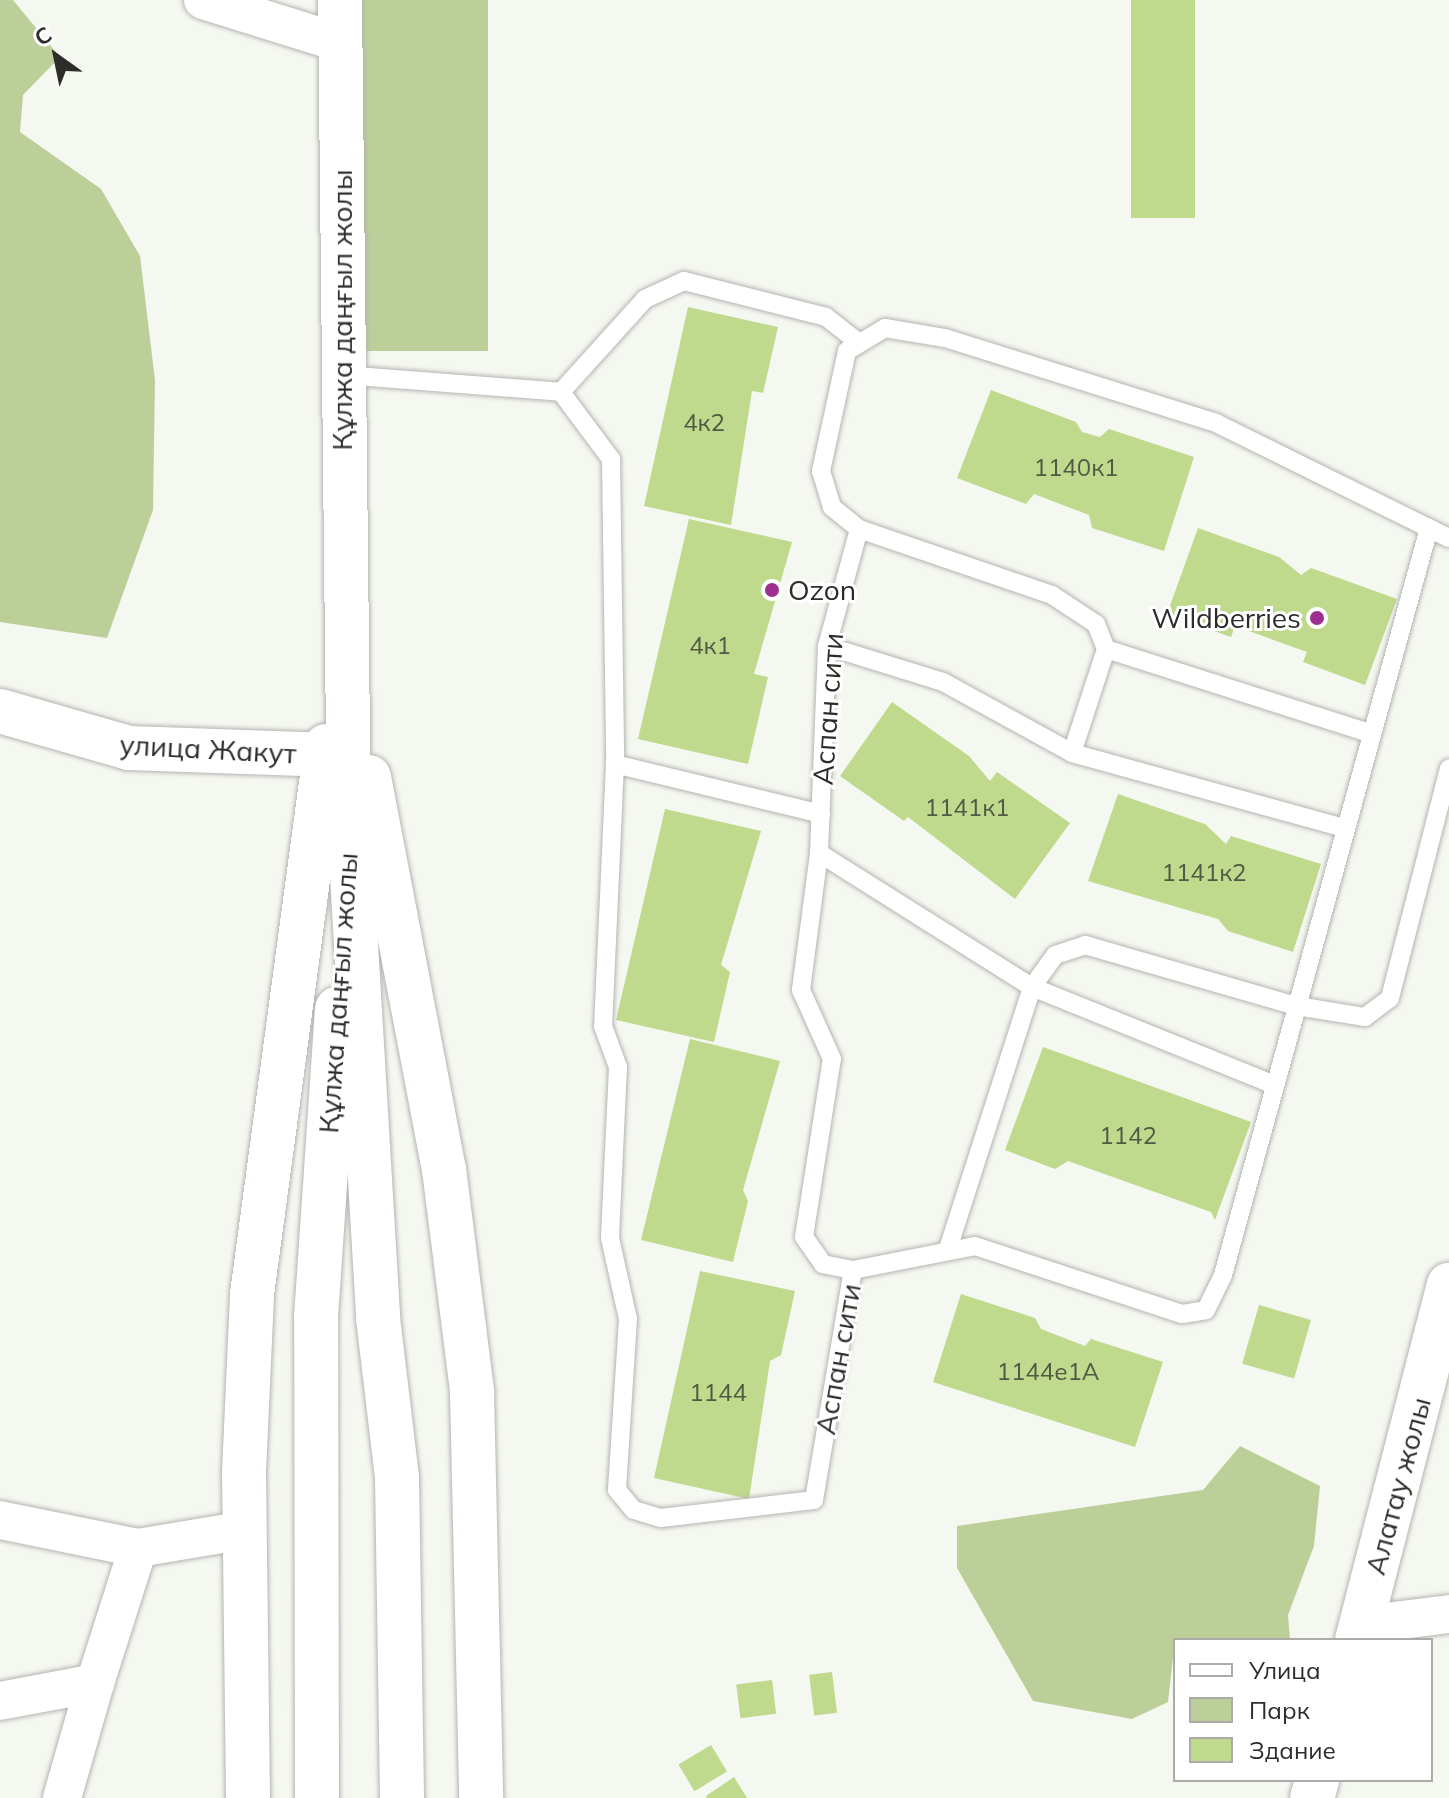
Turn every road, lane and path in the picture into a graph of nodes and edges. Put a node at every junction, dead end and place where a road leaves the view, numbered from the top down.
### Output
1 (203, 0) edge
2 (340, 0) edge
3 (341, 43) junction
4 (857, 341) junction
5 (342, 375) junction
6 (561, 392) junction
7 (1429, 528) junction
8 (859, 529) junction
9 (1449, 538) edge
10 (343, 621) junction
11 (827, 646) junction
12 (1106, 649) junction
13 (0, 711) edge
14 (1369, 733) junction
15 (1072, 753) junction
16 (325, 755) junction
17 (615, 764) junction
18 (1449, 768) edge
19 (821, 814) junction
20 (349, 826) junction
21 (1341, 827) junction
22 (819, 853) junction
23 (1032, 987) junction
24 (1297, 1006) junction
25 (1274, 1085) junction
26 (948, 1249) junction
27 (853, 1270) junction
28 (1449, 1285) edge
29 (0, 1520) edge
30 (245, 1530) junction
31 (138, 1548) junction
32 (1449, 1614) edge
33 (1359, 1632) edge
34 (95, 1683) junction
35 (0, 1701) edge
36 (62, 1798) edge
37 (248, 1798) edge
38 (317, 1798) edge
39 (402, 1798) edge
40 (481, 1798) edge

1 - 3 street
2 - 3 main road, Құлжа даңғыл жолы
3 - 5 main road, Құлжа даңғыл жолы
4 - 6 lane
4 - 7 lane
4 - 8 lane
5 - 6 lane
5 - 10 main road, Құлжа даңғыл жолы
6 - 17 lane
7 - 9 lane
7 - 14 lane
8 - 11 lane, Аспан сити
8 - 12 lane
10 - 16 main road
10 - 20 main road
10 - 40 main road
11 - 15 lane
11 - 19 lane, Аспан сити
12 - 14 lane
12 - 15 lane
13 - 16 main road, улица Жакут
14 - 21 lane
15 - 21 lane
16 - 30 main road
17 - 19 lane
17 - 27 lane, Аспан сити
18 - 24 lane
19 - 22 lane, Аспан сити
20 - 38 main road, Құлжа даңғыл жолы
20 - 39 main road, Құлжа даңғыл жолы
21 - 24 lane
22 - 23 lane
22 - 27 lane, Аспан сити
23 - 24 lane
23 - 25 lane
23 - 26 lane
24 - 25 lane
25 - 26 lane
26 - 27 lane
28 - 33 main road, Алатау жолы
29 - 31 street
30 - 31 street
30 - 37 main road
31 - 34 street
32 - 33 street
34 - 35 street
34 - 36 street

